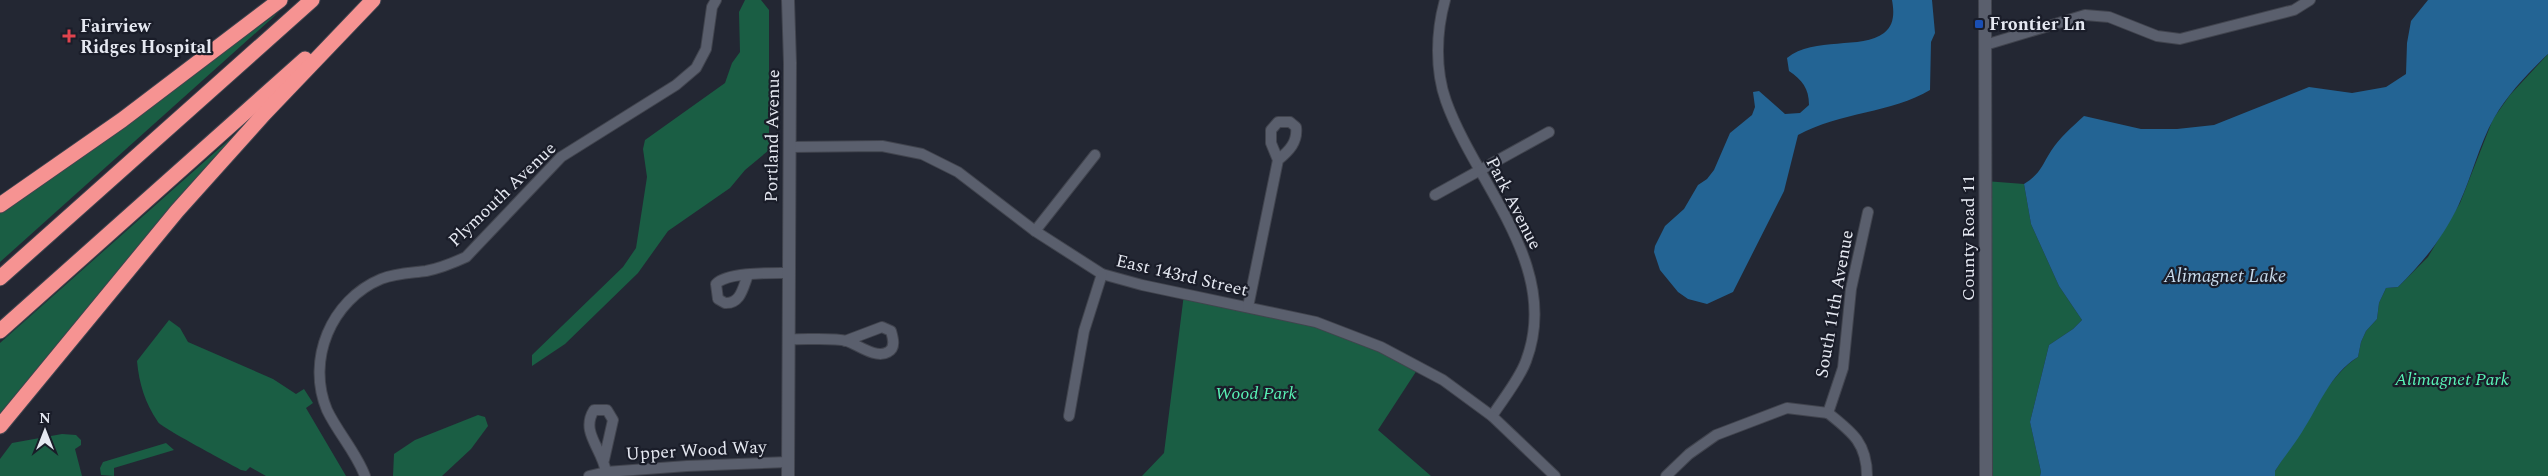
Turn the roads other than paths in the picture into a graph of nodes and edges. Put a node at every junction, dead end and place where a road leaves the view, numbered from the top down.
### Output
1 (280, 0) edge
2 (312, 0) edge
3 (373, 0) edge
4 (716, 0) edge
5 (788, 0) edge
6 (1445, 0) edge
7 (1985, 0) edge
8 (2310, 0) edge
9 (1985, 45) junction
10 (1549, 132) dead end
11 (790, 147) junction
12 (1095, 155) dead end
13 (1278, 160) dead end
14 (1479, 171) junction
15 (1436, 195) dead end
16 (0, 205) edge
17 (1868, 212) dead end
18 (1035, 231) junction
19 (788, 273) junction
20 (1102, 274) junction
21 (748, 275) dead end
22 (0, 278) edge
23 (1248, 307) junction
24 (0, 331) edge
25 (788, 339) junction
26 (846, 341) dead end
27 (1828, 413) junction
28 (1068, 416) dead end
29 (1492, 416) junction
30 (0, 426) edge
31 (604, 460) dead end
32 (788, 462) junction
33 (606, 472) junction
34 (366, 476) edge
35 (589, 476) edge
36 (788, 476) edge
37 (1555, 476) edge
38 (1666, 476) edge
39 (1867, 476) edge
40 (1986, 476) edge

1 - 16 highway
2 - 22 highway
3 - 24 highway
3 - 30 highway
4 - 34 street, Plymouth Avenue
5 - 11 street, Portland Avenue
6 - 14 street, Park Avenue
7 - 9 street, County Road 11
8 - 9 street
9 - 40 street, County Road 11
10 - 14 street
11 - 18 street, East 143rd Street
11 - 19 street, Portland Avenue
12 - 18 street
13 - 23 street
14 - 15 street
14 - 29 street, Park Avenue
17 - 27 street, South 11th Avenue
18 - 20 street, East 143rd Street
19 - 21 street
19 - 25 street, Portland Avenue
20 - 23 street, East 143rd Street
20 - 28 street
23 - 29 street, East 143rd Street
25 - 26 street
25 - 32 street, Portland Avenue
27 - 38 street
27 - 39 street
29 - 37 street, East 143rd Street
31 - 33 street, Upper Wood Way
32 - 33 street, Upper Wood Way
32 - 36 street, Portland Avenue
33 - 35 street, Upper Wood Way

